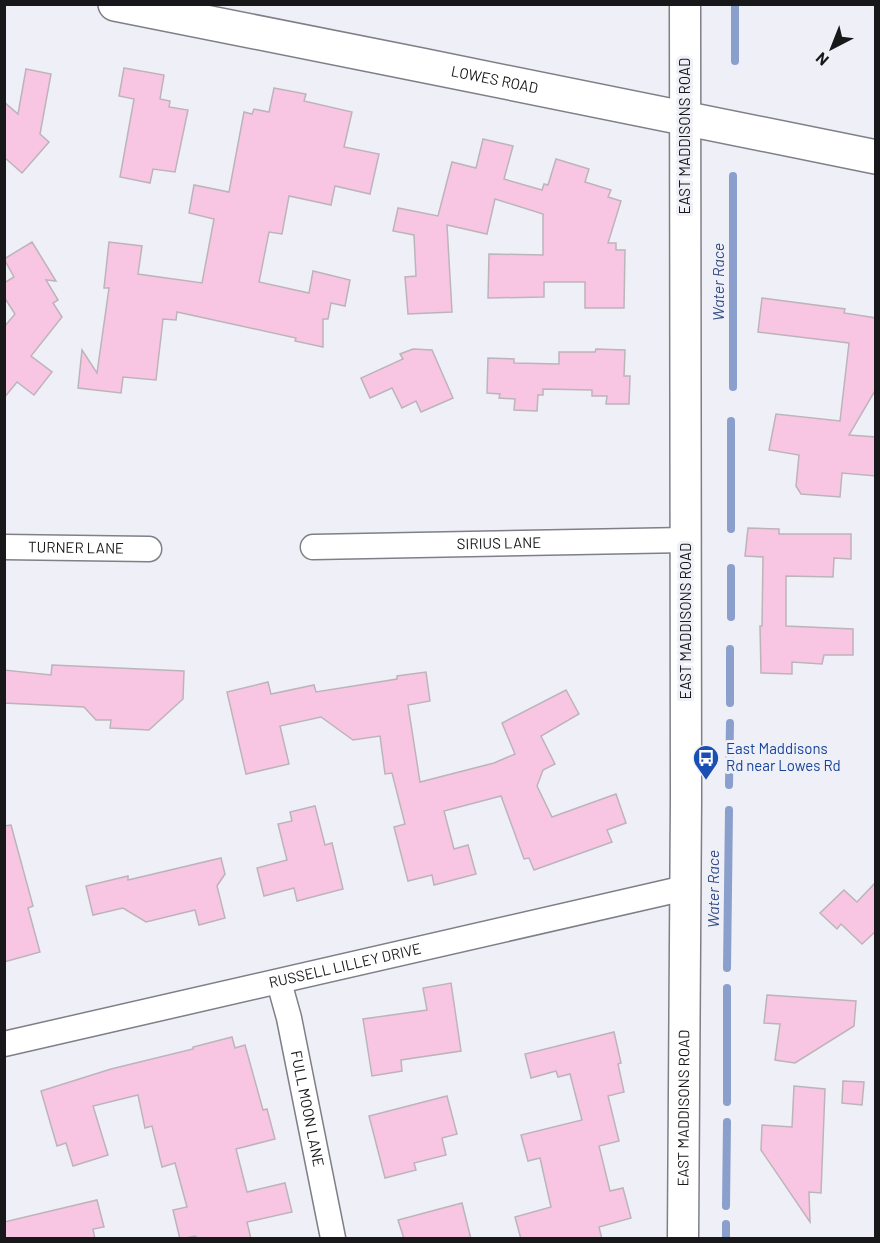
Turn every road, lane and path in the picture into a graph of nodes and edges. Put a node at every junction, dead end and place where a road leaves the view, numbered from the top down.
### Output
1 (115, 4) edge
2 (685, 4) edge
3 (685, 118) junction
4 (876, 157) edge
5 (686, 540) junction
6 (4, 547) edge
7 (313, 547) dead end
8 (149, 549) dead end
9 (685, 888) junction
10 (279, 982) junction
11 (4, 1044) edge
12 (333, 1239) edge
13 (683, 1239) edge

1 - 3 main road, LOWES ROAD
2 - 3 street, EAST MADDISONS ROAD
3 - 4 main road, LOWES ROAD
3 - 5 street, EAST MADDISONS ROAD
5 - 7 street, SIRIUS LANE
5 - 9 street, EAST MADDISONS ROAD
6 - 8 street, TURNER LANE
9 - 10 street, RUSSELL LILLEY DRIVE
9 - 13 street, EAST MADDISONS ROAD
10 - 11 street, RUSSELL LILLEY DRIVE
10 - 12 street, FULL MOON LANE

